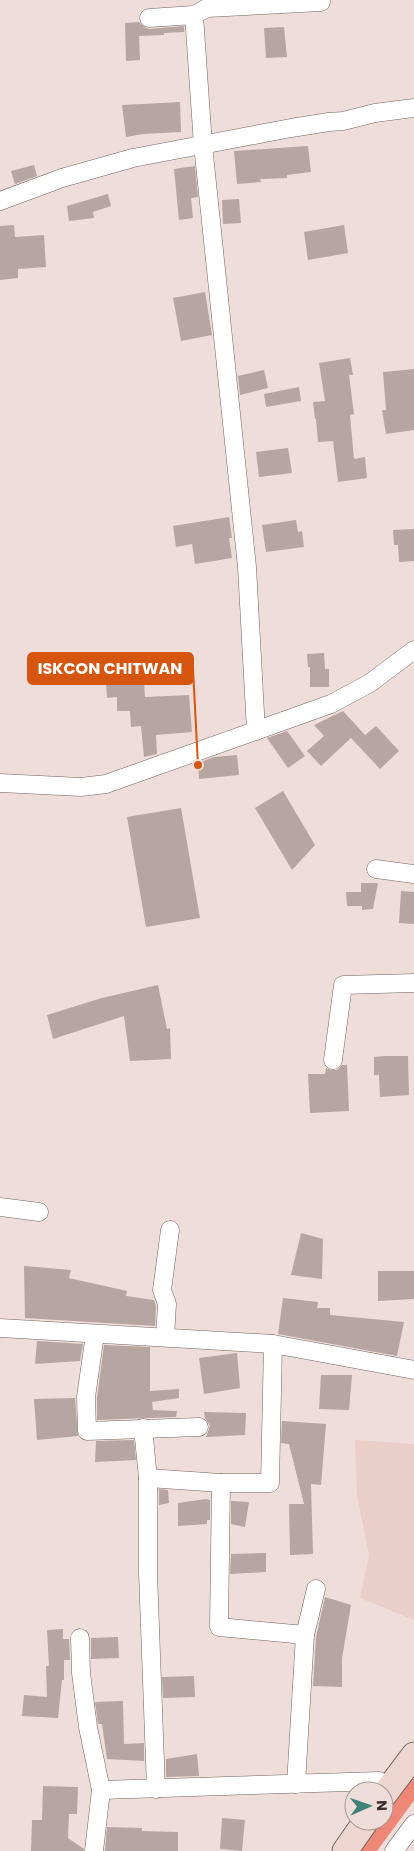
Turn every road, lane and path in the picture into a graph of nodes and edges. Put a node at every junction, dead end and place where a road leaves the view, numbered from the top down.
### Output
1 (321, 2) dead end
2 (194, 16) junction
3 (149, 18) dead end
4 (414, 108) edge
5 (203, 145) junction
6 (0, 201) edge
7 (414, 650) edge
8 (256, 731) junction
9 (0, 783) edge
10 (376, 869) dead end
11 (414, 874) edge
12 (414, 983) edge
13 (333, 1060) dead end
14 (0, 1207) edge
15 (39, 1212) dead end
16 (170, 1230) dead end
17 (0, 1328) edge
18 (95, 1334) junction
19 (165, 1337) junction
20 (273, 1344) junction
21 (414, 1370) edge
22 (199, 1427) dead end
23 (143, 1428) junction
24 (148, 1478) junction
25 (221, 1483) junction
26 (316, 1589) dead end
27 (305, 1635) junction
28 (80, 1638) dead end
29 (414, 1755) edge
30 (394, 1782) edge
31 (344, 1783) edge
32 (296, 1784) junction
33 (156, 1789) junction
34 (101, 1790) junction
35 (414, 1824) edge
36 (359, 1831) edge
37 (94, 1851) edge
38 (345, 1851) edge
39 (394, 1851) edge

1 - 2 street
2 - 3 street
2 - 5 street
4 - 5 street
5 - 6 street
5 - 8 street
7 - 8 street
8 - 9 street
10 - 11 street
12 - 13 street
14 - 15 street
16 - 19 street
17 - 18 street
18 - 19 street
18 - 23 street
19 - 20 street
20 - 21 street
20 - 25 street
22 - 23 street
23 - 24 street
24 - 25 street
24 - 33 street
25 - 27 street
26 - 27 street
27 - 32 street
28 - 34 street
29 - 30 main road
31 - 32 street
32 - 33 street
33 - 34 street
34 - 37 street
35 - 39 street
36 - 38 main road

